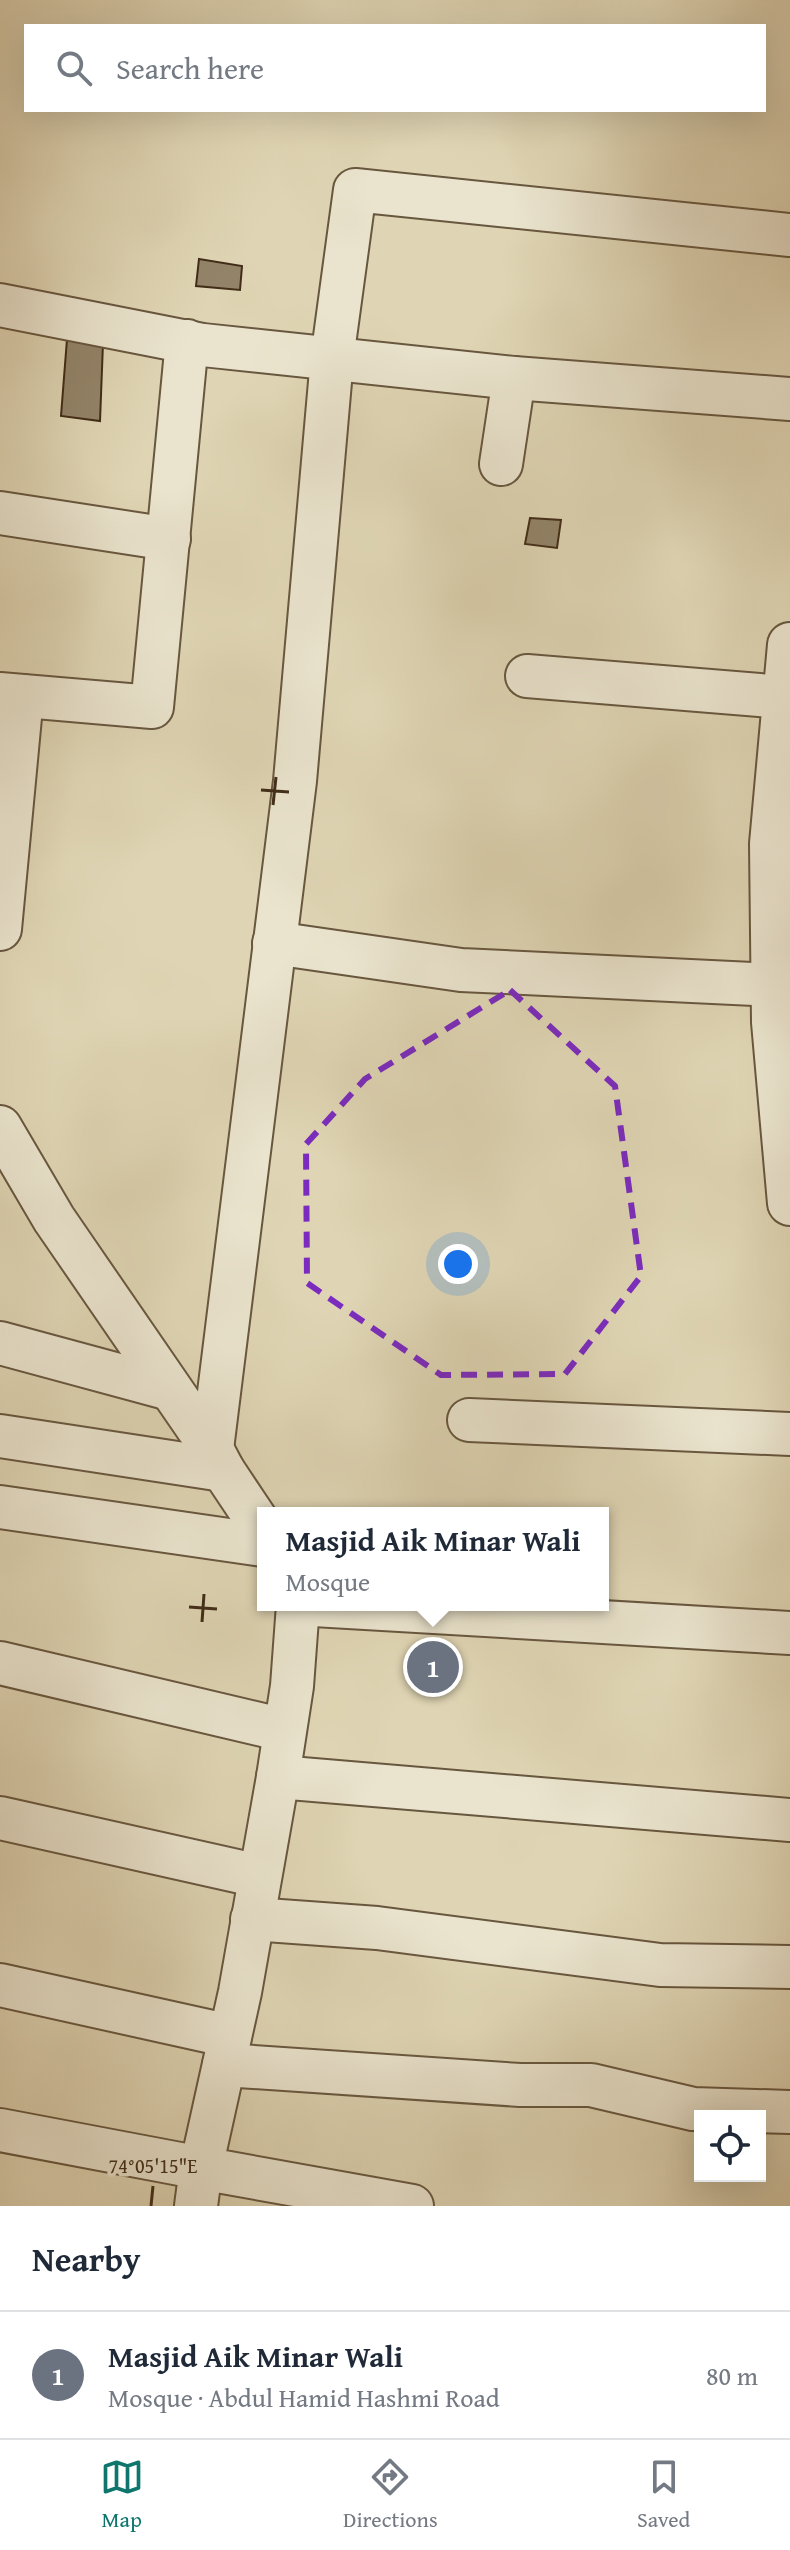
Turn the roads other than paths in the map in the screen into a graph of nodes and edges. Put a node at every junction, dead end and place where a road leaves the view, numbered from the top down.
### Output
1 (790, 235) edge
2 (0, 305) edge
3 (187, 341) junction
4 (332, 359) junction
5 (514, 378) junction
6 (790, 399) edge
7 (501, 464) dead end
8 (0, 513) edge
9 (169, 539) junction
10 (790, 645) edge
11 (527, 676) dead end
12 (11, 695) edge
13 (784, 697) junction
14 (781, 845) edge
15 (0, 929) edge
16 (782, 934) edge
17 (274, 943) junction
18 (775, 985) junction
19 (787, 1124) edge
20 (0, 1127) edge
21 (16, 1179) edge
22 (790, 1203) edge
23 (0, 1343) edge
24 (170, 1389) junction
25 (469, 1420) dead end
26 (790, 1434) edge
27 (0, 1436) edge
28 (217, 1459) junction
29 (0, 1507) edge
30 (257, 1521) edge
31 (257, 1544) edge
32 (298, 1611) edge
33 (416, 1611) edge
34 (790, 1633) edge
35 (0, 1663) edge
36 (284, 1730) junction
37 (278, 1777) junction
38 (0, 1818) edge
39 (790, 1820) edge
40 (259, 1876) junction
41 (252, 1919) junction
42 (790, 1967) edge
43 (0, 1985) edge
44 (227, 2051) junction
45 (790, 2112) edge
46 (0, 2130) edge
47 (198, 2187) edge
48 (412, 2206) edge

1 - 4 street
2 - 3 street
3 - 4 street
3 - 9 street
4 - 5 street
4 - 17 street
5 - 6 street
5 - 7 street
8 - 9 street
9 - 12 street
10 - 13 street
11 - 13 street
12 - 15 street
13 - 14 street
14 - 16 street
16 - 18 street
17 - 18 street
17 - 28 street
18 - 19 street
19 - 22 street
20 - 21 street
21 - 24 street
23 - 24 street
24 - 28 street
25 - 26 street
27 - 28 street
28 - 30 street
29 - 31 street
32 - 36 street
33 - 34 street
35 - 36 street
36 - 37 street
37 - 39 street
37 - 40 street
38 - 40 street
40 - 41 street
41 - 42 street
41 - 44 street
43 - 44 street
44 - 45 street
44 - 47 street
46 - 47 street
47 - 48 street

